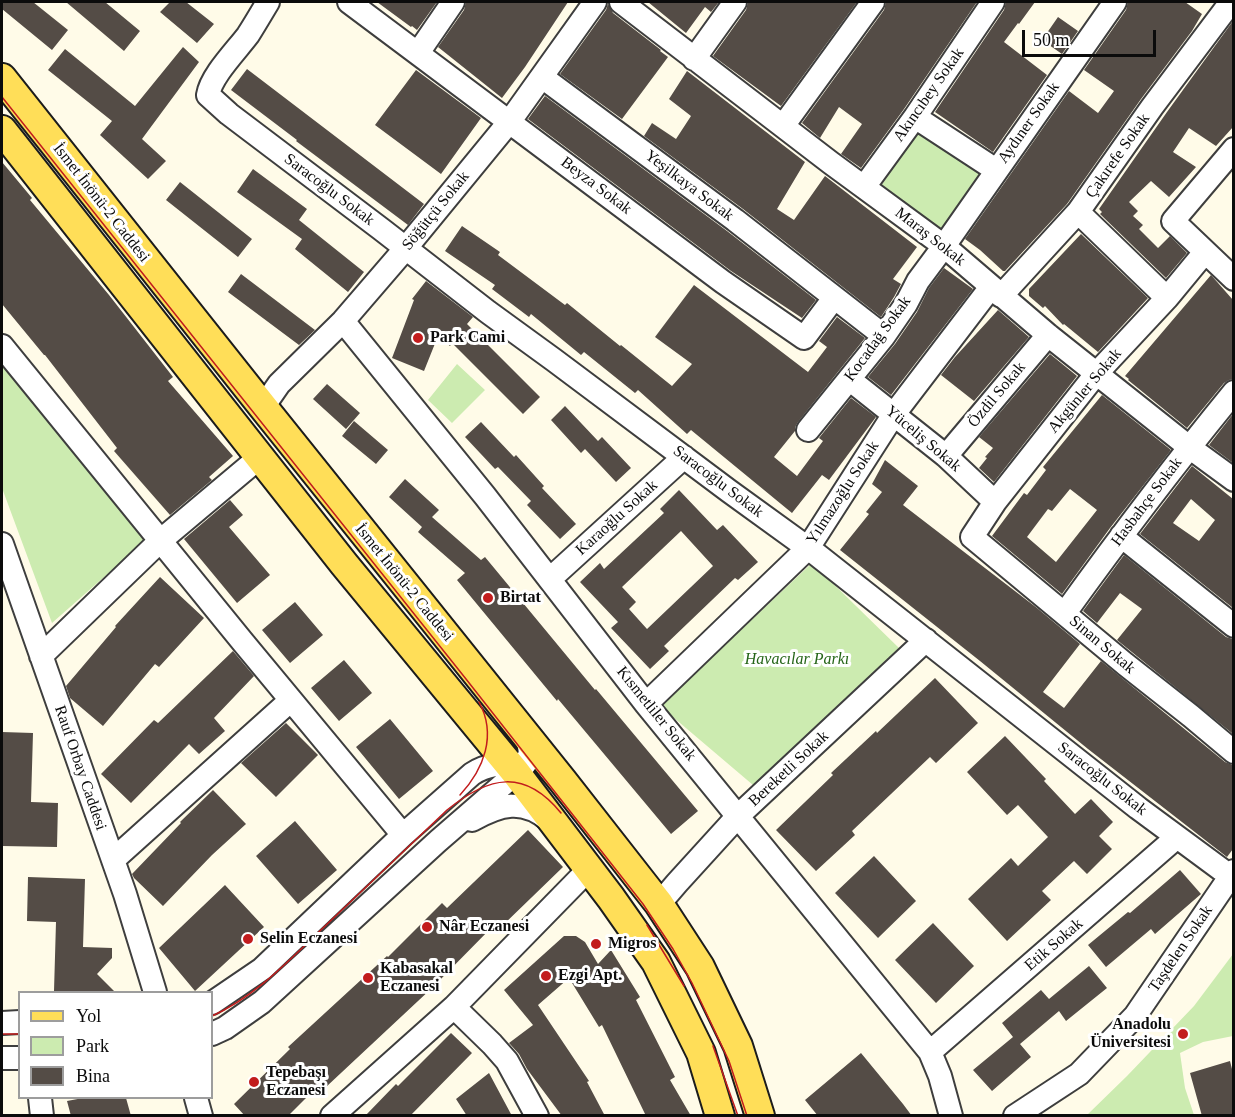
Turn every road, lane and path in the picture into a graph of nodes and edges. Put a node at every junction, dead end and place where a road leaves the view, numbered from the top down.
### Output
1 (268, 2) edge
2 (349, 2) edge
3 (453, 2) edge
4 (595, 2) edge
5 (621, 2) edge
6 (735, 2) edge
7 (873, 2) edge
8 (993, 2) edge
9 (1115, 2) edge
10 (1227, 6) edge
11 (418, 53) junction
12 (694, 59) junction
13 (542, 76) junction
14 (2, 78) edge
15 (915, 117) junction
16 (510, 121) junction
17 (783, 126) junction
18 (2, 130) edge
19 (1233, 149) edge
20 (996, 170) junction
21 (864, 187) junction
22 (1078, 212) junction
23 (944, 246) junction
24 (405, 249) junction
25 (1205, 252) junction
26 (1233, 279) edge
27 (996, 291) junction
28 (834, 298) junction
29 (1167, 298) junction
30 (344, 321) junction
31 (1048, 335) junction
32 (884, 336) junction
33 (2, 346) edge
34 (1096, 374) junction
35 (849, 379) junction
36 (1233, 392) edge
37 (263, 407) junction
38 (894, 414) junction
39 (808, 430) dead end
40 (1189, 447) junction
41 (946, 456) junction
42 (260, 457) junction
43 (684, 458) junction
44 (1233, 480) edge
45 (995, 502) junction
46 (1120, 536) junction
47 (972, 537) joint
48 (160, 541) junction
49 (2, 544) edge
50 (808, 548) junction
51 (6, 567) edge
52 (550, 579) junction
53 (1065, 613) junction
54 (1233, 626) edge
55 (926, 640) junction
56 (41, 656) junction
57 (291, 700) junction
58 (646, 704) junction
59 (473, 719) junction
60 (524, 731) junction
61 (1233, 752) edge
62 (517, 767) junction
63 (562, 780) junction
64 (464, 781) junction
65 (738, 816) junction
66 (560, 831) junction
67 (403, 835) junction
68 (1177, 837) junction
69 (438, 841) junction
70 (113, 860) junction
71 (589, 868) junction
72 (1232, 874) edge
73 (659, 904) junction
74 (154, 991) edge
75 (213, 1002) edge
76 (454, 1007) junction
77 (18, 1022) edge
78 (2, 1023) edge
79 (213, 1034) edge
80 (930, 1052) junction
81 (2, 1058) edge
82 (18, 1059) edge
83 (40, 1099) edge
84 (196, 1099) edge
85 (332, 1115) edge
86 (42, 1116) edge
87 (201, 1116) edge
88 (537, 1116) edge
89 (720, 1116) edge
90 (760, 1116) edge
91 (951, 1116) edge
92 (1015, 1116) edge

1 - 24 street, Saracoğlu Sokak
2 - 11 street, Beyza Sokak
3 - 11 street
4 - 13 street, Söğütçü Sokak
5 - 12 street, Maraş Sokak
6 - 12 street
7 - 17 street
8 - 15 street, Akıncıbey Sokak
9 - 20 street, Aydıner Sokak
10 - 22 street, Çakırefe Sokak
11 - 16 street, Beyza Sokak
12 - 17 street, Maraş Sokak
13 - 16 street, Söğütçü Sokak
13 - 28 street, Yeşilkaya Sokak
14 - 37 main road, İsmet İnönü-2 Caddesi
15 - 20 street
15 - 21 street, Akıncıbey Sokak
16 - 24 street, Söğütçü Sokak
16 - 28 street, Beyza Sokak
17 - 21 street, Maraş Sokak
18 - 42 main road, İsmet İnönü-2 Caddesi
19 - 25 street
20 - 23 street, Aydıner Sokak
21 - 23 street, Maraş Sokak
22 - 27 street, Çakırefe Sokak
22 - 29 street
23 - 27 street, Maraş Sokak
23 - 32 street, Kocadağ Sokak
24 - 30 street, Söğütçü Sokak
24 - 43 street, Saracoğlu Sokak
25 - 26 street
25 - 29 street, Akgünler Sokak
27 - 31 street, Maraş Sokak
27 - 38 street, Yılmazoğlu Sokak
28 - 32 street, Yeşilkaya Sokak
29 - 34 street, Akgünler Sokak
30 - 37 street, Söğütçü Sokak
30 - 52 street, Kısmetliler Sokak
31 - 34 street, Maraş Sokak
31 - 41 street, Özdil Sokak
32 - 35 street, Kocadağ Sokak
33 - 48 street
34 - 40 street, Maraş Sokak
34 - 45 street, Akgünler Sokak
35 - 38 street, Yüceliş Sokak
35 - 39 street, Kocadağ Sokak
36 - 40 street, Hasbahçe Sokak
37 - 60 main road, İsmet İnönü-2 Caddesi
38 - 41 street, Yüceliş Sokak
38 - 50 street, Yılmazoğlu Sokak
40 - 44 street, Maraş Sokak
40 - 46 street, Hasbahçe Sokak
41 - 45 street, Yüceliş Sokak
42 - 48 street
42 - 59 main road, İsmet İnönü-2 Caddesi
43 - 50 street, Saracoğlu Sokak
43 - 52 street, Karaoğlu Sokak
45 - 47 street, Akgünler Sokak
46 - 53 street, Hasbahçe Sokak
46 - 54 street
47 - 53 street, Sinan Sokak
48 - 56 street
48 - 57 street
49 - 51 street, Rauf Orbay Caddesi
50 - 55 street, Saracoğlu Sokak
50 - 58 street, Yılmazoğlu Sokak
51 - 56 street, Rauf Orbay Caddesi
52 - 58 street, Kısmetliler Sokak
53 - 61 street, Sinan Sokak
55 - 65 street, Bereketli Sokak
55 - 68 street, Saracoğlu Sokak
56 - 70 street, Rauf Orbay Caddesi
57 - 67 street
57 - 70 street
58 - 65 street, Kısmetliler Sokak
59 - 62 main road, İsmet İnönü-2 Caddesi
59 - 64 street
60 - 62 street
60 - 63 main road, İsmet İnönü-2 Caddesi
62 - 63 street
62 - 64 street
62 - 66 main road, İsmet İnönü-2 Caddesi
62 - 69 street
63 - 73 main road, İsmet İnönü-2 Caddesi
64 - 67 street
65 - 73 street, Bereketli Sokak
65 - 80 street, Kısmetliler Sokak
66 - 69 street
66 - 71 main road, İsmet İnönü-2 Caddesi
67 - 75 street
68 - 72 street, Saracoğlu Sokak
68 - 80 street, Etik Sokak
69 - 79 street
70 - 74 street, Rauf Orbay Caddesi
71 - 76 street
71 - 89 main road, İsmet İnönü-2 Caddesi
72 - 92 street, Taşdelen Sokak
73 - 90 main road, İsmet İnönü-2 Caddesi
76 - 85 street
76 - 88 street
77 - 78 street
80 - 91 street, Kısmetliler Sokak
81 - 82 street
83 - 86 street
84 - 87 street

